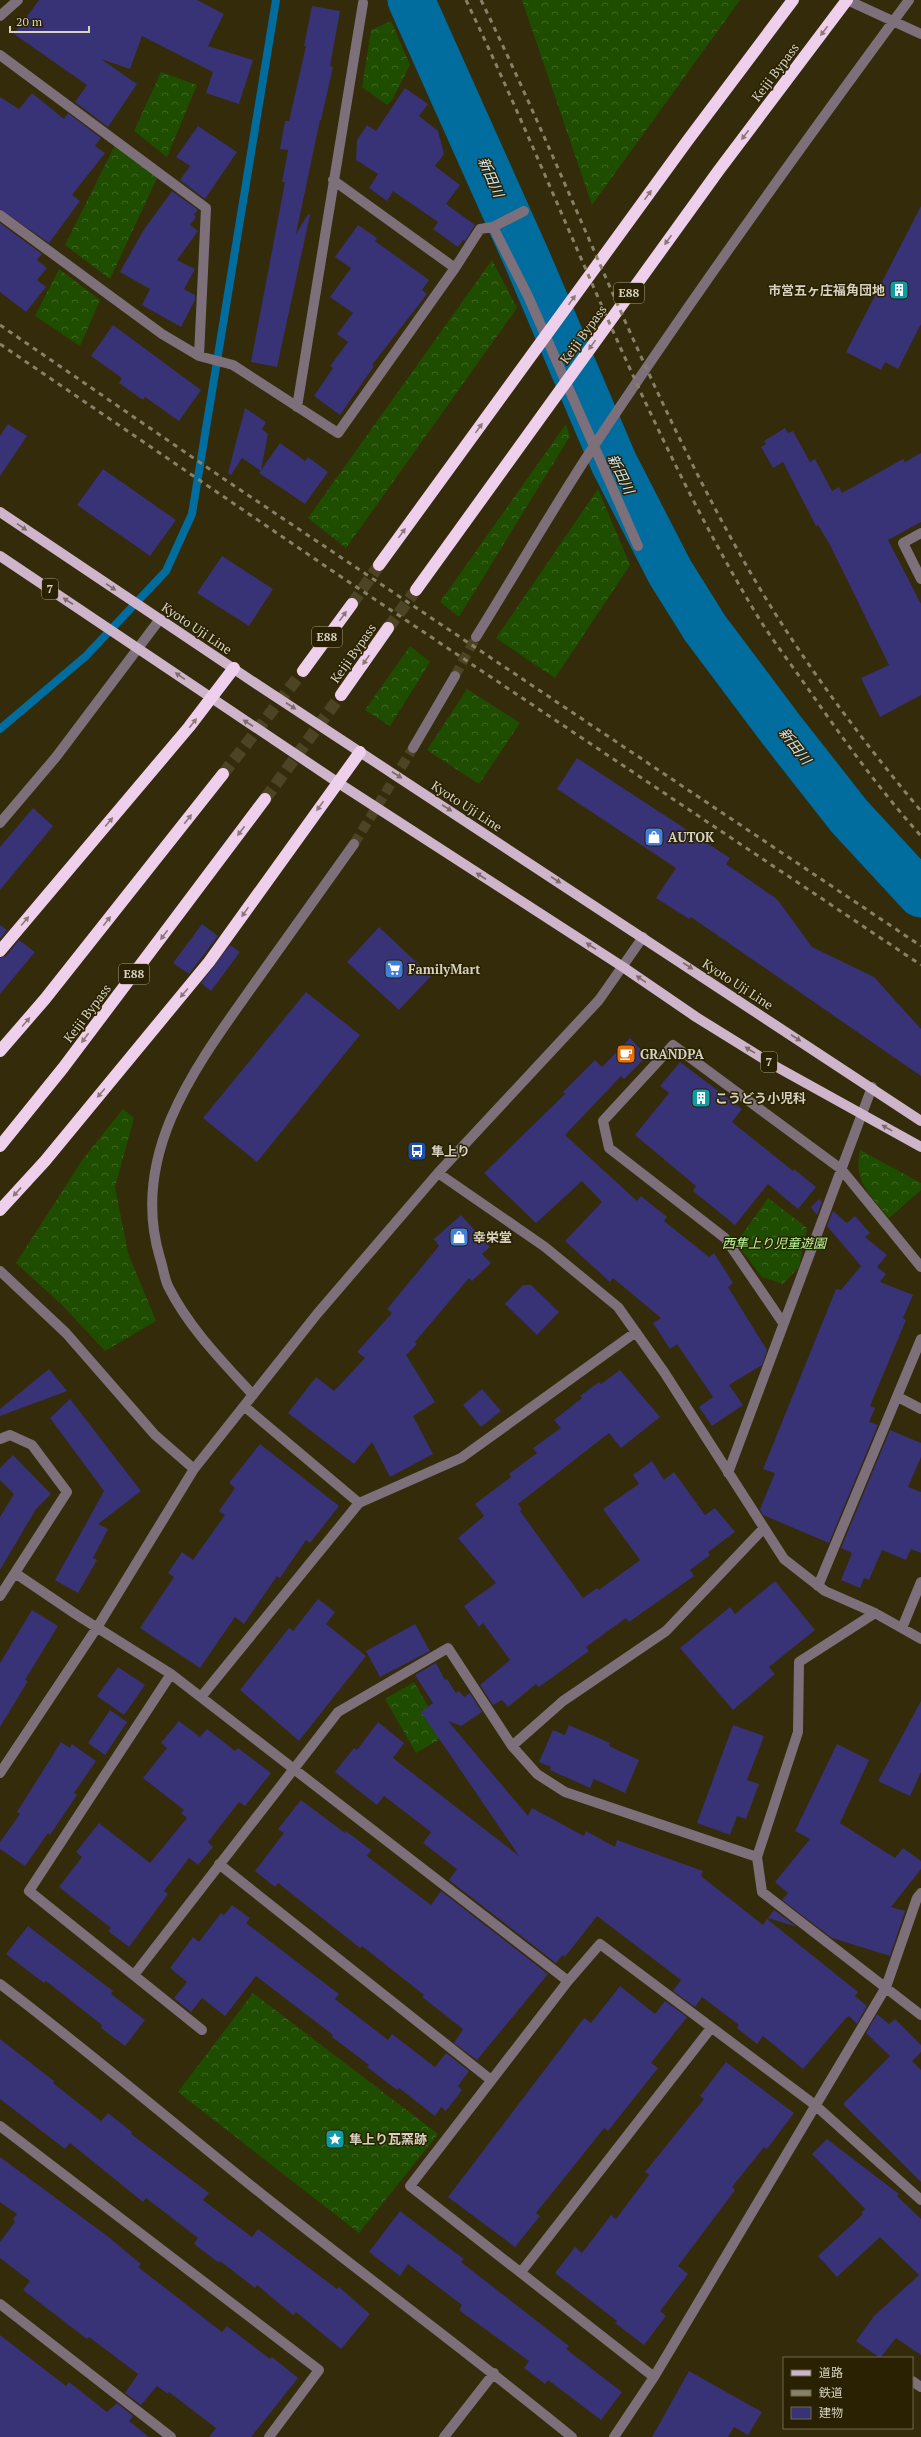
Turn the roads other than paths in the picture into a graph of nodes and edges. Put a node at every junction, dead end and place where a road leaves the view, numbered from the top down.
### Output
1 (18, 0) edge
2 (793, 0) edge
3 (847, 0) edge
4 (909, 0) edge
5 (363, 3) dead end
6 (0, 16) edge
7 (920, 33) edge
8 (0, 55) edge
9 (333, 180) junction
10 (524, 211) dead end
11 (0, 215) edge
12 (495, 225) junction
13 (455, 268) junction
14 (199, 356) junction
15 (297, 407) junction
16 (0, 512) edge
17 (921, 533) edge
18 (638, 546) dead end
19 (0, 556) edge
20 (380, 565) tunnel mouth
21 (921, 579) edge
22 (416, 590) tunnel mouth
23 (352, 604) tunnel mouth
24 (160, 619) junction
25 (388, 628) tunnel mouth
26 (476, 636) tunnel mouth
27 (138, 647) junction
28 (234, 668) junction
29 (303, 670) tunnel mouth
30 (455, 676) tunnel mouth
31 (341, 695) tunnel mouth
32 (212, 698) junction
33 (413, 748) tunnel mouth
34 (360, 752) junction
35 (223, 774) tunnel mouth
36 (337, 782) junction
37 (265, 799) tunnel mouth
38 (0, 823) edge
39 (354, 844) tunnel mouth
40 (643, 937) junction
41 (0, 951) edge
42 (624, 967) junction
43 (0, 1051) edge
44 (872, 1087) junction
45 (861, 1114) junction
46 (921, 1121) edge
47 (0, 1146) edge
48 (921, 1147) edge
49 (841, 1169) junction
50 (438, 1173) junction
51 (0, 1210) edge
52 (921, 1267) edge
53 (0, 1272) edge
54 (783, 1324) junction
55 (636, 1332) junction
56 (921, 1339) edge
57 (252, 1395) junction
58 (898, 1397) junction
59 (244, 1406) junction
60 (921, 1409) edge
61 (0, 1440) edge
62 (194, 1469) junction
63 (728, 1473) junction
64 (359, 1503) junction
65 (763, 1529) junction
66 (15, 1573) junction
67 (921, 1582) edge
68 (818, 1586) junction
69 (0, 1596) edge
70 (875, 1613) junction
71 (98, 1626) junction
72 (902, 1628) junction
73 (921, 1638) edge
74 (171, 1674) junction
75 (201, 1697) junction
76 (512, 1746) junction
77 (293, 1768) junction
78 (0, 1773) edge
79 (757, 1857) junction
80 (219, 1864) junction
81 (921, 1893) edge
82 (134, 1975) junction
83 (568, 1981) junction
84 (0, 1984) edge
85 (886, 1987) junction
86 (921, 2015) edge
87 (711, 2028) junction
88 (202, 2030) dead end
89 (491, 2080) junction
90 (815, 2105) junction
91 (0, 2126) edge
92 (921, 2200) edge
93 (521, 2272) junction
94 (0, 2304) edge
95 (494, 2373) junction
96 (654, 2377) junction
97 (171, 2437) edge
98 (269, 2437) edge
99 (444, 2437) edge
100 (572, 2437) edge
101 (614, 2437) edge

1 - 6 street
20 -> 2 highway
3 - 7 street
3 -> 22 highway, Keiji Bypass / E88
4 - 26 street
5 - 9 street
8 - 14 street
9 - 13 street
9 - 15 street
10 - 12 street
11 - 14 street
12 - 13 street
12 - 18 street
13 - 15 street
14 - 15 street
16 -> 24 main road, Kyoto Uji Line
17 - 21 street
27 -> 19 main road, 7
29 -> 23 highway, E88
24 - 27 street
24 - 28 main road, Kyoto Uji Line
25 -> 31 highway, Keiji Bypass
32 -> 27 main road, 7
27 - 38 street
28 - 32 highway
28 -> 34 main road, Kyoto Uji Line
30 - 33 street
36 -> 32 main road, 7
41 -> 32 highway
34 - 36 highway
34 -> 40 main road, Kyoto Uji Line
43 -> 35 highway
42 -> 36 main road, 7
36 -> 51 highway
37 -> 47 highway, Keiji Bypass / E88
39 - 57 street
40 - 42 street
40 -> 44 main road, Kyoto Uji Line
45 -> 42 main road, 7
42 - 50 street
44 - 45 street
44 - 46 main road, Kyoto Uji Line
48 -> 45 main road, 7
45 - 49 street
49 - 52 street
49 - 54 street
49 - 54 street
50 - 55 street
50 - 57 street
53 - 62 street
54 - 63 street
55 - 63 street
55 - 64 street
56 - 58 street
57 - 59 street
58 - 60 street
58 - 68 street
59 - 62 street
59 - 64 street
61 - 66 street
62 - 71 street
63 - 65 street
64 - 75 street
65 - 68 street
65 - 76 street
66 - 69 street
66 - 71 street
67 - 72 street
68 - 70 street
70 - 72 street
70 - 79 street
71 - 74 street
71 - 78 street
72 - 73 street
74 - 75 street
74 - 82 street
75 - 77 street
76 - 77 street
76 - 79 street
77 - 80 street
77 - 83 street
79 - 85 street
80 - 82 street
80 - 89 street
81 - 85 street
82 - 88 street
83 - 87 street
83 - 89 street
84 - 95 street
85 - 86 street
85 - 90 street
87 - 90 street
87 - 93 street
89 - 93 street
90 - 92 street
90 - 96 street
91 - 98 street
93 - 96 street
94 - 97 street
95 - 99 street
95 - 100 street
96 - 101 street

